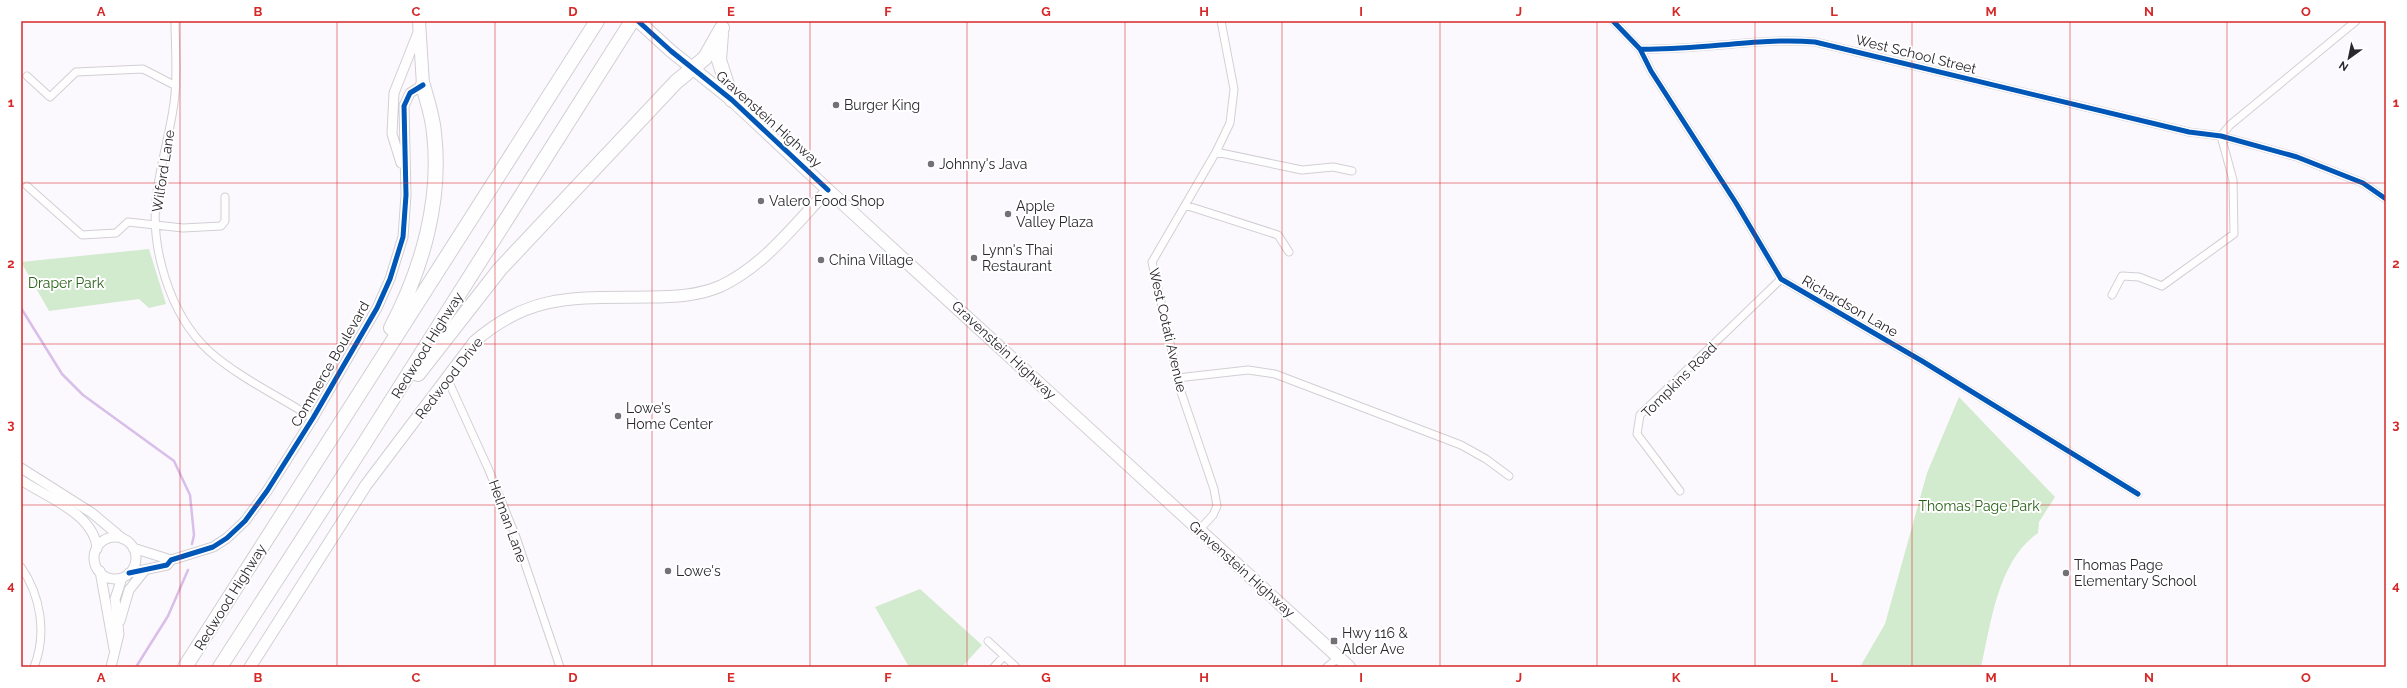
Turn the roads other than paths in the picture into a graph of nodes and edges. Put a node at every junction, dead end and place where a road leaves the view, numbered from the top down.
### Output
1 (175, 21) edge
2 (632, 21) edge
3 (638, 21) edge
4 (1221, 21) edge
5 (1613, 21) edge
6 (2356, 21) edge
7 (595, 24) edge
8 (420, 25) edge
9 (723, 25) edge
10 (1640, 49) junction
11 (692, 68) junction
12 (27, 76) dead end
13 (176, 86) junction
14 (423, 86) junction
15 (732, 100) junction
16 (2221, 136) junction
17 (1216, 152) junction
18 (1352, 171) dead end
19 (404, 173) junction
20 (27, 186) dead end
21 (828, 190) junction
22 (225, 197) dead end
23 (2386, 199) edge
24 (1185, 205) junction
25 (155, 224) junction
26 (1289, 252) dead end
27 (1781, 279) junction
28 (2112, 295) dead end
29 (447, 378) junction
30 (1177, 378) junction
31 (314, 418) junction
32 (342, 419) junction
33 (364, 444) junction
34 (21, 468) edge
35 (1509, 476) dead end
36 (21, 480) edge
37 (1680, 491) dead end
38 (2138, 494) dead end
39 (1199, 530) junction
40 (124, 540) junction
41 (133, 548) junction
42 (97, 549) junction
43 (171, 560) junction
44 (21, 567) edge
45 (145, 570) junction
46 (100, 571) junction
47 (126, 576) junction
48 (118, 624) junction
49 (988, 641) dead end
50 (114, 650) junction
51 (1004, 656) junction
52 (1339, 657) junction
53 (34, 667) edge
54 (111, 667) edge
55 (185, 667) edge
56 (220, 667) edge
57 (250, 667) edge
58 (560, 667) edge
59 (994, 667) edge
60 (1016, 667) edge
61 (1327, 667) edge
62 (1349, 667) edge

1 - 13 street, Wilford Lane
2 - 33 highway, Redwood Highway
3 - 11 main road, Gravenstein Highway
4 - 17 street, West Cotati Avenue
5 - 10 street
6 - 16 street
7 - 32 highway, Redwood Highway
8 - 14 main road
8 - 19 street, Commerce Boulevard
9 - 11 highway
9 - 15 highway
10 - 16 street, West School Street
10 - 27 street, Richardson Lane
11 - 15 main road, Gravenstein Highway
11 - 33 highway
12 - 13 street
13 - 25 street, Wilford Lane
14 - 19 street, Commerce Boulevard
14 - 32 highway
15 - 21 main road, Gravenstein Highway
16 - 23 street, West School Street
16 - 28 street
17 - 18 street
17 - 24 street, West Cotati Avenue
19 - 31 street, Commerce Boulevard
20 - 25 street
21 - 29 main road, Redwood Drive
21 - 39 main road, Gravenstein Highway
22 - 25 street
24 - 26 street
24 - 30 street, West Cotati Avenue
25 - 31 street, Wilford Lane
27 - 37 street, Tompkins Road
27 - 38 street, Richardson Lane
29 - 57 main road, Redwood Drive
29 - 58 street, Helman Lane
30 - 35 street
30 - 39 street, West Cotati Avenue
31 - 43 street, Commerce Boulevard
32 - 55 highway, Redwood Highway
33 - 56 highway, Redwood Highway
34 - 40 street, Commerce Boulevard
36 - 42 street
39 - 52 main road, Gravenstein Highway
40 - 41 street, Commerce Boulevard
40 - 42 street
41 - 43 street, Commerce Boulevard
41 - 47 street
42 - 46 street
43 - 45 street, Commerce Boulevard
44 - 53 street
45 - 47 street, Commerce Boulevard
45 - 48 street
46 - 47 street, Commerce Boulevard
46 - 50 street
47 - 48 street
48 - 50 street
49 - 51 street
50 - 54 street
51 - 59 street
51 - 60 street
52 - 61 street
52 - 62 main road, Gravenstein Highway

